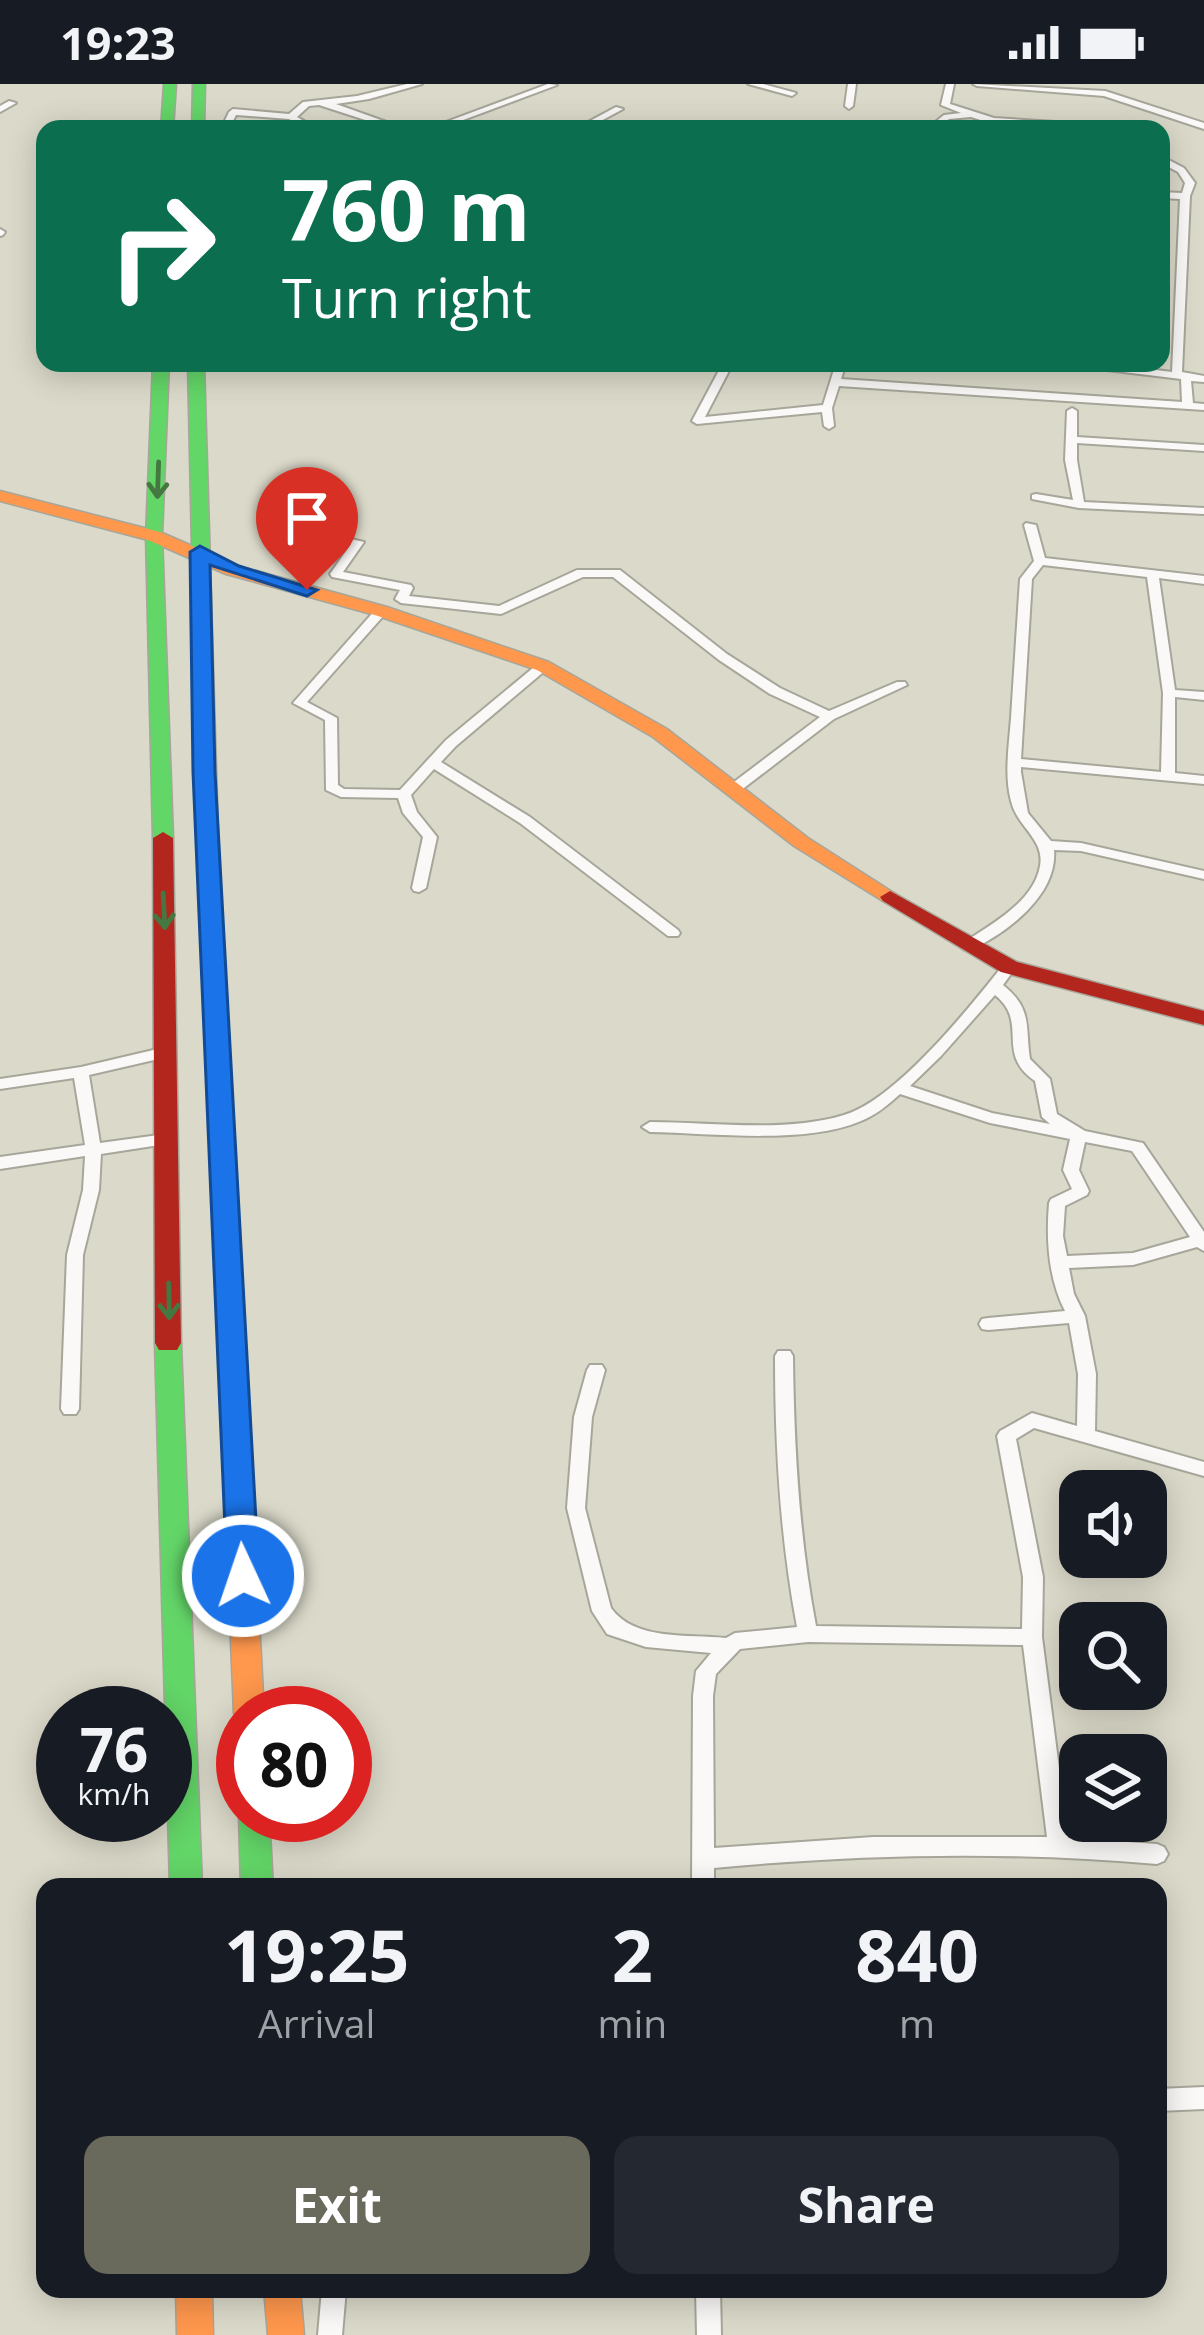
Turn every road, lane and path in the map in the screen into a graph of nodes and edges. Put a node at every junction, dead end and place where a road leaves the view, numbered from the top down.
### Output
1 (170, 84) edge
2 (199, 84) edge
3 (418, 84) edge
4 (752, 84) edge
5 (852, 84) edge
6 (950, 84) edge
7 (977, 84) edge
8 (1103, 84) edge
9 (553, 85) edge
10 (344, 86) edge
11 (1093, 92) junction
12 (792, 93) dead end
13 (12, 103) dead end
14 (1085, 105) dead end
15 (849, 106) dead end
16 (352, 108) junction
17 (0, 109) edge
18 (619, 109) dead end
19 (969, 115) junction
20 (291, 116) junction
21 (168, 120) edge
22 (198, 120) edge
23 (229, 120) edge
24 (298, 120) edge
25 (381, 120) edge
26 (455, 120) edge
27 (597, 120) edge
28 (942, 120) edge
29 (996, 120) edge
30 (1204, 126) edge
31 (1170, 164) edge
32 (1204, 190) edge
33 (1187, 193) junction
34 (1170, 194) edge
35 (1170, 326) edge
36 (1176, 326) junction
37 (161, 372) edge
38 (196, 372) edge
39 (723, 372) edge
40 (838, 372) edge
41 (1141, 372) edge
42 (1186, 378) junction
43 (1204, 379) edge
44 (834, 382) junction
45 (1188, 406) junction
46 (1204, 407) edge
47 (827, 408) junction
48 (1072, 411) dead end
49 (829, 426) dead end
50 (1074, 440) junction
51 (1204, 448) edge
52 (0, 496) edge
53 (1036, 497) dead end
54 (1079, 505) junction
55 (348, 506) dead end
56 (1204, 511) edge
57 (1030, 525) dead end
58 (154, 536) junction
59 (200, 552) junction
60 (1040, 561) junction
61 (1152, 573) junction
62 (1204, 580) edge
63 (381, 611) junction
64 (543, 666) junction
65 (901, 686) dead end
66 (1169, 693) junction
67 (1204, 696) edge
68 (829, 716) junction
69 (432, 762) junction
70 (1018, 763) junction
71 (1168, 777) junction
72 (1204, 780) edge
73 (735, 788) junction
74 (404, 794) junction
75 (208, 843) junction
76 (1047, 844) junction
77 (160, 852) junction
78 (1204, 875) edge
79 (418, 888) dead end
80 (674, 933) dead end
81 (968, 946) junction
82 (1002, 977) junction
83 (1204, 1018) edge
84 (162, 1053) junction
85 (81, 1072) junction
86 (0, 1084) edge
87 (898, 1088) junction
88 (650, 1126) dead end
89 (1079, 1135) junction
90 (166, 1139) junction
91 (93, 1149) junction
92 (0, 1163) edge
93 (1203, 1243) edge
94 (1062, 1262) junction
95 (1076, 1316) junction
96 (988, 1324) dead end
97 (784, 1356) dead end
98 (596, 1370) dead end
99 (70, 1409) dead end
100 (1086, 1433) junction
101 (1204, 1468) edge
102 (808, 1634) junction
103 (1032, 1637) junction
104 (728, 1646) junction
105 (248, 1686) edge
106 (255, 1842) edge
107 (1058, 1844) junction
108 (1157, 1854) dead end
109 (703, 1859) junction
110 (186, 1878) edge
111 (257, 1878) edge
112 (703, 1878) edge
113 (1204, 2098) edge
114 (1167, 2100) edge
115 (194, 2298) edge
116 (283, 2298) edge
117 (333, 2298) edge
118 (708, 2298) edge
119 (195, 2335) edge
120 (286, 2335) edge
121 (330, 2335) edge
122 (709, 2335) edge

1 - 21 main road
2 - 22 main road
3 - 16 street
4 - 12 street
5 - 15 street
6 - 19 street
7 - 11 street
8 - 11 street
9 - 26 street
10 - 16 street
11 - 14 street
11 - 30 street
13 - 17 street
16 - 20 street
16 - 25 street
18 - 27 street
19 - 28 street
19 - 29 street
20 - 23 street
20 - 24 street
31 - 33 street
32 - 33 street
33 - 34 street
33 - 36 street
35 - 36 street
36 - 42 street
37 -> 58 main road
38 - 59 main road
39 - 47 street
40 - 44 street
41 - 42 street
42 - 43 street
42 - 45 street
44 - 45 street
44 - 47 street
45 - 46 street
47 - 49 street
48 - 50 street
50 - 51 street
50 - 54 street
52 - 58 main road
53 - 54 street
54 - 56 street
55 - 68 street
57 - 60 street
58 - 59 main road
58 - 77 main road
59 - 63 main road
59 - 75 main road
60 - 61 street
60 - 70 street
61 - 62 street
61 - 66 street
63 - 64 main road
63 - 74 street
64 - 69 street
64 - 73 main road
65 - 68 street
66 - 67 street
66 - 71 street
68 - 73 street
69 - 74 street
69 - 80 street
70 - 71 street
70 - 76 street
71 - 72 street
73 - 81 main road
74 - 79 street
75 - 77 main road
75 - 105 main road
76 - 78 street
76 - 81 street
77 -> 84 main road
81 - 82 main road
82 - 83 main road
82 - 87 street
82 - 89 street
84 - 85 street
84 - 90 main road
85 - 86 street
85 - 91 street
87 - 88 street
87 - 89 street
89 - 93 street
89 - 94 street
90 - 91 street
90 -> 110 main road
91 - 92 street
91 - 99 street
93 - 94 street
94 - 95 street
95 - 96 street
95 - 100 street
97 - 102 street
98 - 104 street
100 - 101 street
100 - 103 street
102 - 103 street
102 - 104 street
103 - 107 street
104 - 109 street
106 - 111 main road
107 - 108 street
107 - 109 street
109 - 112 street
113 - 114 street
115 - 119 main road
116 - 120 main road
117 - 121 street
118 - 122 street

